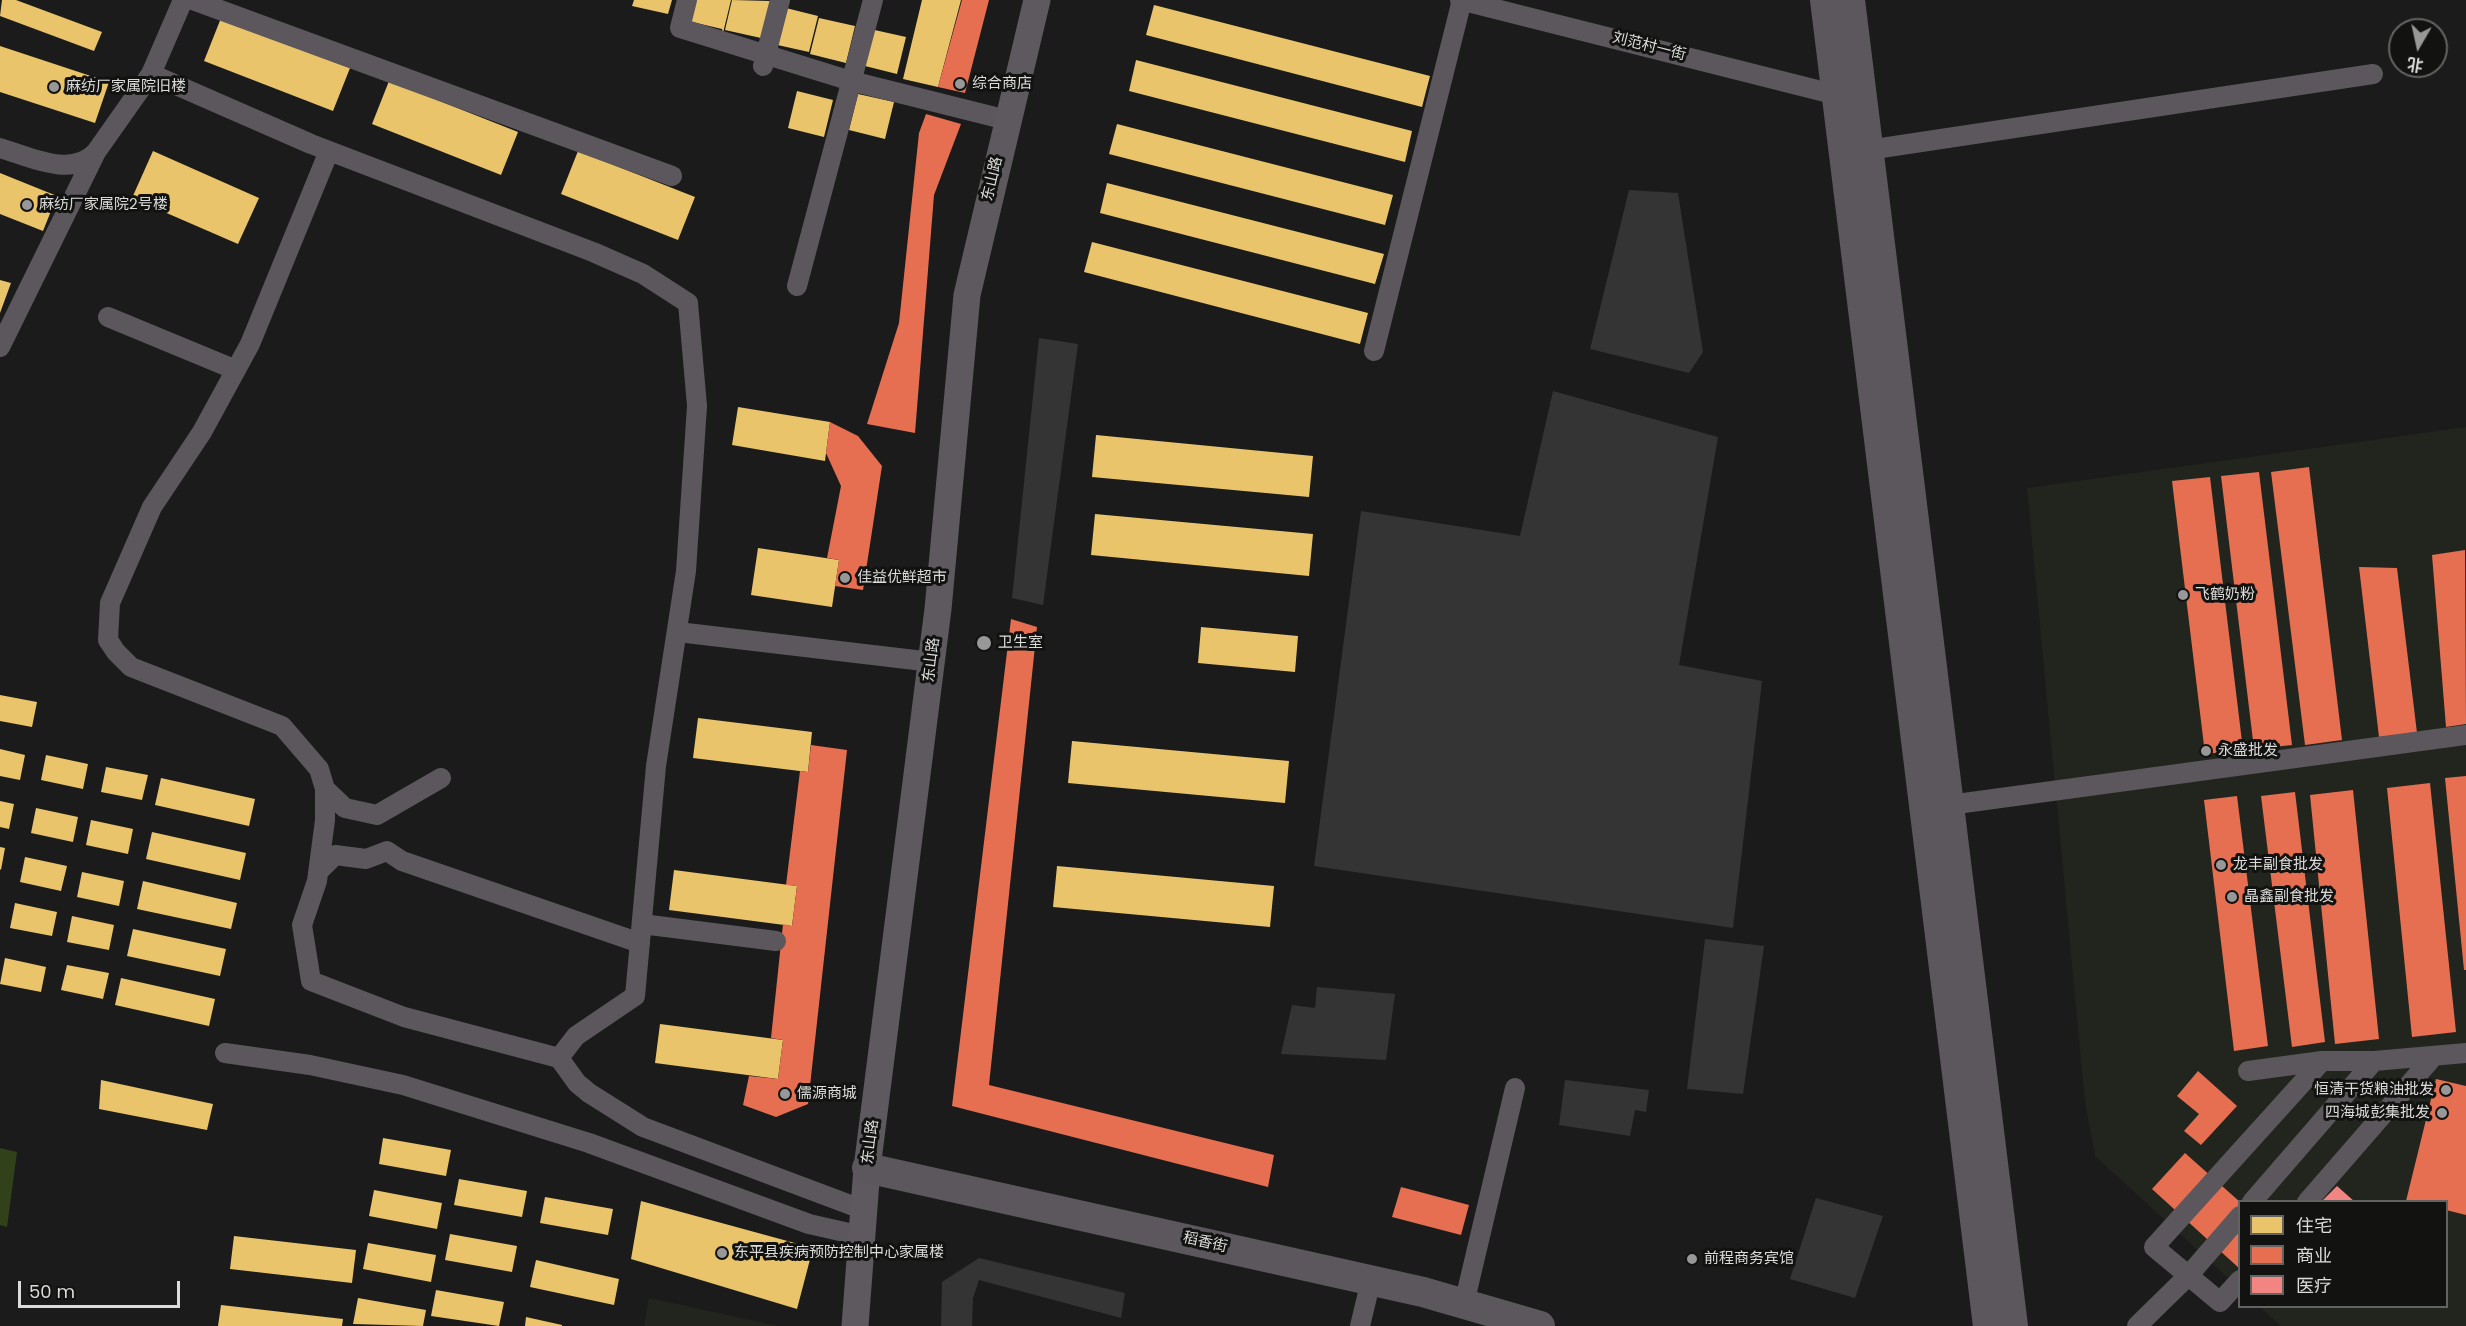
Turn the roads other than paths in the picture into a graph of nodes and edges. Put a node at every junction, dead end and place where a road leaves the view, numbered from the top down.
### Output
1 (183, 0) edge
2 (193, 0) edge
3 (687, 0) edge
4 (780, 0) edge
5 (873, 0) edge
6 (1037, 0) edge
7 (1461, 0) edge
8 (1825, 0) edge
9 (1850, 0) edge
10 (765, 60) junction
11 (151, 74) junction
12 (2373, 74) dead end
13 (851, 81) junction
14 (1837, 95) junction
15 (1007, 120) junction
16 (0, 148) edge
17 (1868, 150) junction
18 (329, 151) junction
19 (96, 152) junction
20 (672, 176) dead end
21 (797, 286) dead end
22 (108, 317) dead end
23 (0, 347) edge
24 (1374, 351) dead end
25 (236, 370) junction
26 (678, 632) junction
27 (932, 662) junction
28 (2466, 735) edge
29 (441, 778) dead end
30 (325, 789) junction
31 (1949, 805) junction
32 (318, 872) junction
33 (641, 934) junction
34 (776, 941) dead end
35 (225, 1053) dead end
36 (2466, 1053) edge
37 (2433, 1057) junction
38 (559, 1058) junction
39 (2322, 1061) junction
40 (2374, 1061) junction
41 (2248, 1071) dead end
42 (1515, 1088) dead end
43 (867, 1168) junction
44 (2254, 1200) edge
45 (2309, 1200) edge
46 (2238, 1218) edge
47 (863, 1223) junction
48 (2188, 1275) junction
49 (1371, 1280) junction
50 (2238, 1282) edge
51 (1464, 1304) junction
52 (855, 1326) edge
53 (1360, 1326) edge
54 (1540, 1326) edge
55 (1988, 1326) edge
56 (2013, 1326) edge
57 (2137, 1326) edge

1 - 11 street
2 - 20 street
3 - 10 street
4 - 10 street
5 - 13 street
6 - 15 street, 东山路
7 - 14 street, 刘范村一街
7 - 24 street
8 - 14 main road
9 - 17 main road
10 - 13 street
11 - 18 street
11 - 19 street
12 - 17 street
13 - 15 street
13 - 21 street
14 - 55 main road
15 - 27 street, 东山路
16 - 19 street
17 - 31 main road
18 - 25 street
18 - 26 street
19 - 23 street
22 - 25 street
25 - 30 street
26 - 27 street
26 - 33 street
27 - 43 street, 东山路
28 - 31 street
29 - 30 street
30 - 32 street
31 - 56 main road
32 - 33 street
32 - 38 street
33 - 34 street
33 - 38 street
35 - 47 street
36 - 37 street
37 - 40 street
37 - 45 street
38 - 47 street
39 - 40 street
39 - 41 street
39 - 48 street
40 - 44 street
42 - 51 street
43 - 47 street, 东山路
43 - 49 main road, 稻香街
46 - 48 street
47 - 52 street, 东山路
48 - 50 street
48 - 57 street
49 - 51 main road, 稻香街
49 - 53 street
51 - 54 main road, 稻香街

